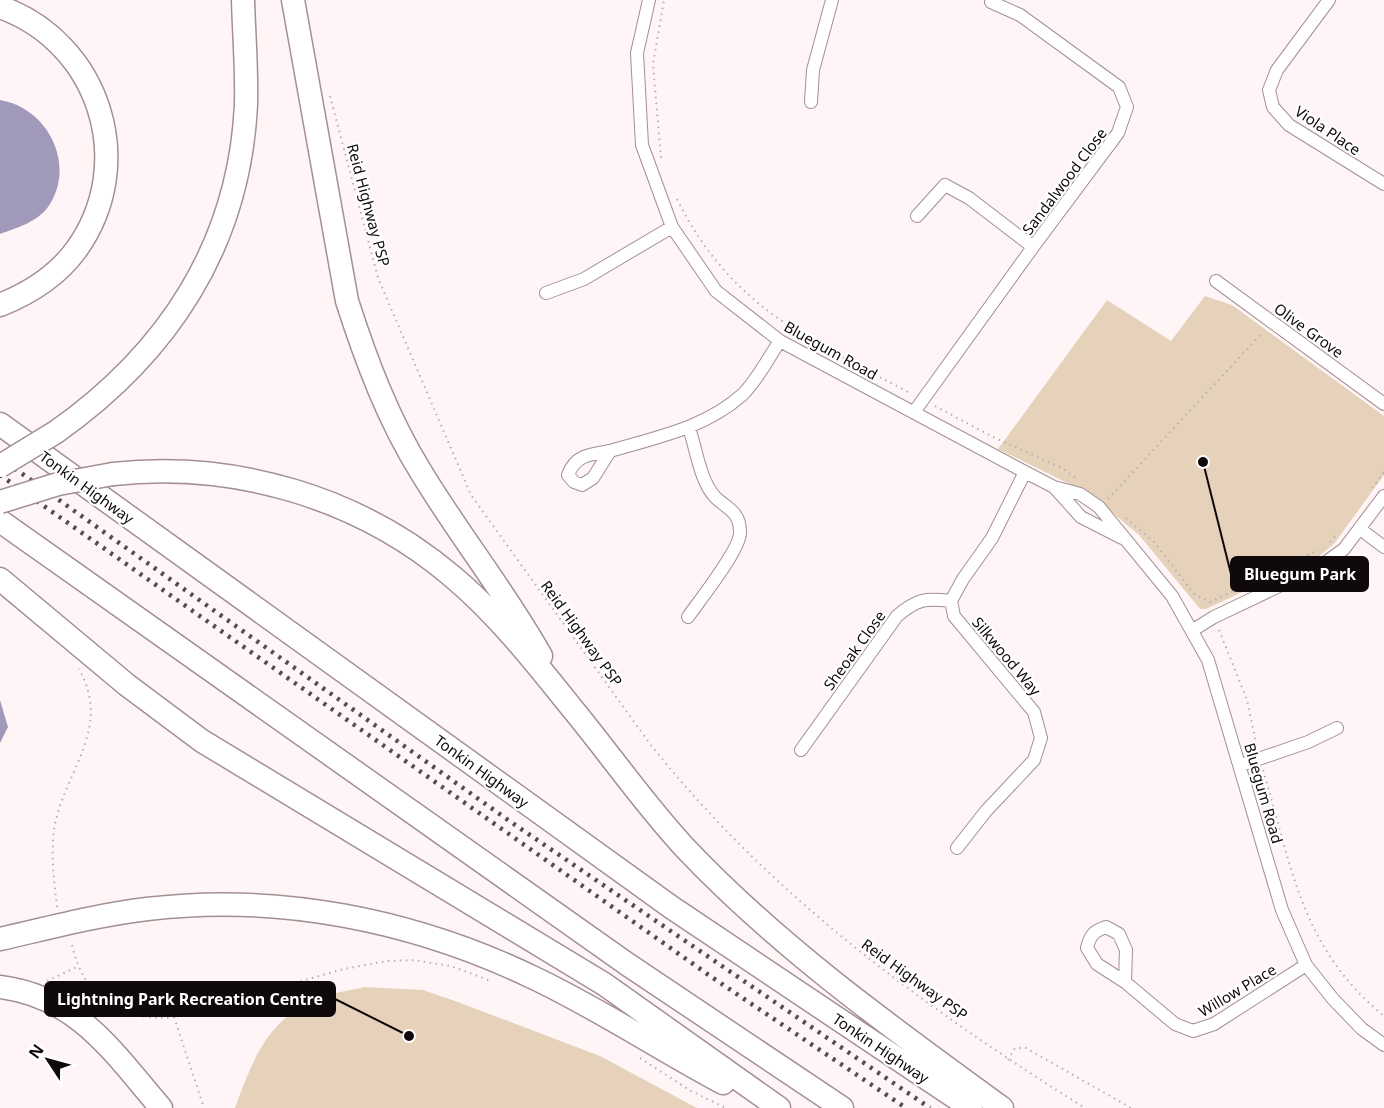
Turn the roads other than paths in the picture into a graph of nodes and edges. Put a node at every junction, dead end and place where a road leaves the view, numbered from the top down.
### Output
1 (243, 0) edge
2 (293, 0) edge
3 (649, 0) edge
4 (832, 0) edge
5 (1329, 0) edge
6 (991, 2) dead end
7 (0, 7) edge
8 (811, 102) dead end
9 (1384, 183) edge
10 (917, 216) dead end
11 (672, 227) junction
12 (1033, 247) junction
13 (1216, 281) dead end
14 (546, 293) dead end
15 (0, 305) edge
16 (780, 341) junction
17 (1384, 404) edge
18 (915, 412) junction
19 (0, 424) edge
20 (689, 428) junction
21 (610, 451) dead end
22 (0, 466) edge
23 (1025, 472) junction
24 (1054, 487) junction
25 (1384, 496) edge
26 (0, 502) edge
27 (0, 521) edge
28 (1360, 529) junction
29 (1125, 540) junction
30 (1384, 547) edge
31 (0, 579) edge
32 (951, 601) junction
33 (688, 617) dead end
34 (1193, 630) junction
35 (567, 702) junction
36 (1337, 728) dead end
37 (801, 750) dead end
38 (1241, 765) junction
39 (957, 848) dead end
40 (0, 939) edge
41 (1306, 965) junction
42 (1125, 982) dead end
43 (0, 987) edge
44 (1384, 1045) edge
45 (161, 1108) edge
46 (769, 1108) edge
47 (779, 1108) edge
48 (842, 1108) edge
49 (971, 1108) edge
50 (1002, 1108) edge

1 - 22 highway, bridge
2 - 35 highway
3 - 11 street, Bluegum Road
4 - 8 street
5 - 9 street, Viola Place
6 - 12 street, Sandalwood Close
7 - 15 highway
10 - 12 street
11 - 14 street
11 - 16 street, Bluegum Road
12 - 18 street, Sandalwood Close
13 - 17 street, Olive Grove
16 - 18 street, Bluegum Road
16 - 20 street
18 - 23 street, Bluegum Road
19 - 49 highway, Tonkin Highway
20 - 21 street
20 - 33 street
23 - 24 street, Bluegum Road
23 - 32 street
24 - 29 street, Bluegum Road
24 - 29 street, Bluegum Road
25 - 28 street
26 - 35 highway, bridge
27 - 48 highway
28 - 30 street
28 - 34 street
29 - 34 street, Bluegum Road
31 - 47 highway
32 - 37 street, Sheoak Close
32 - 39 street, Silkwood Way
34 - 38 street, Bluegum Road
35 - 50 highway
36 - 38 street
38 - 41 street, Bluegum Road
40 - 46 highway
41 - 42 street, Willow Place
41 - 44 street, Bluegum Road
43 - 45 highway

